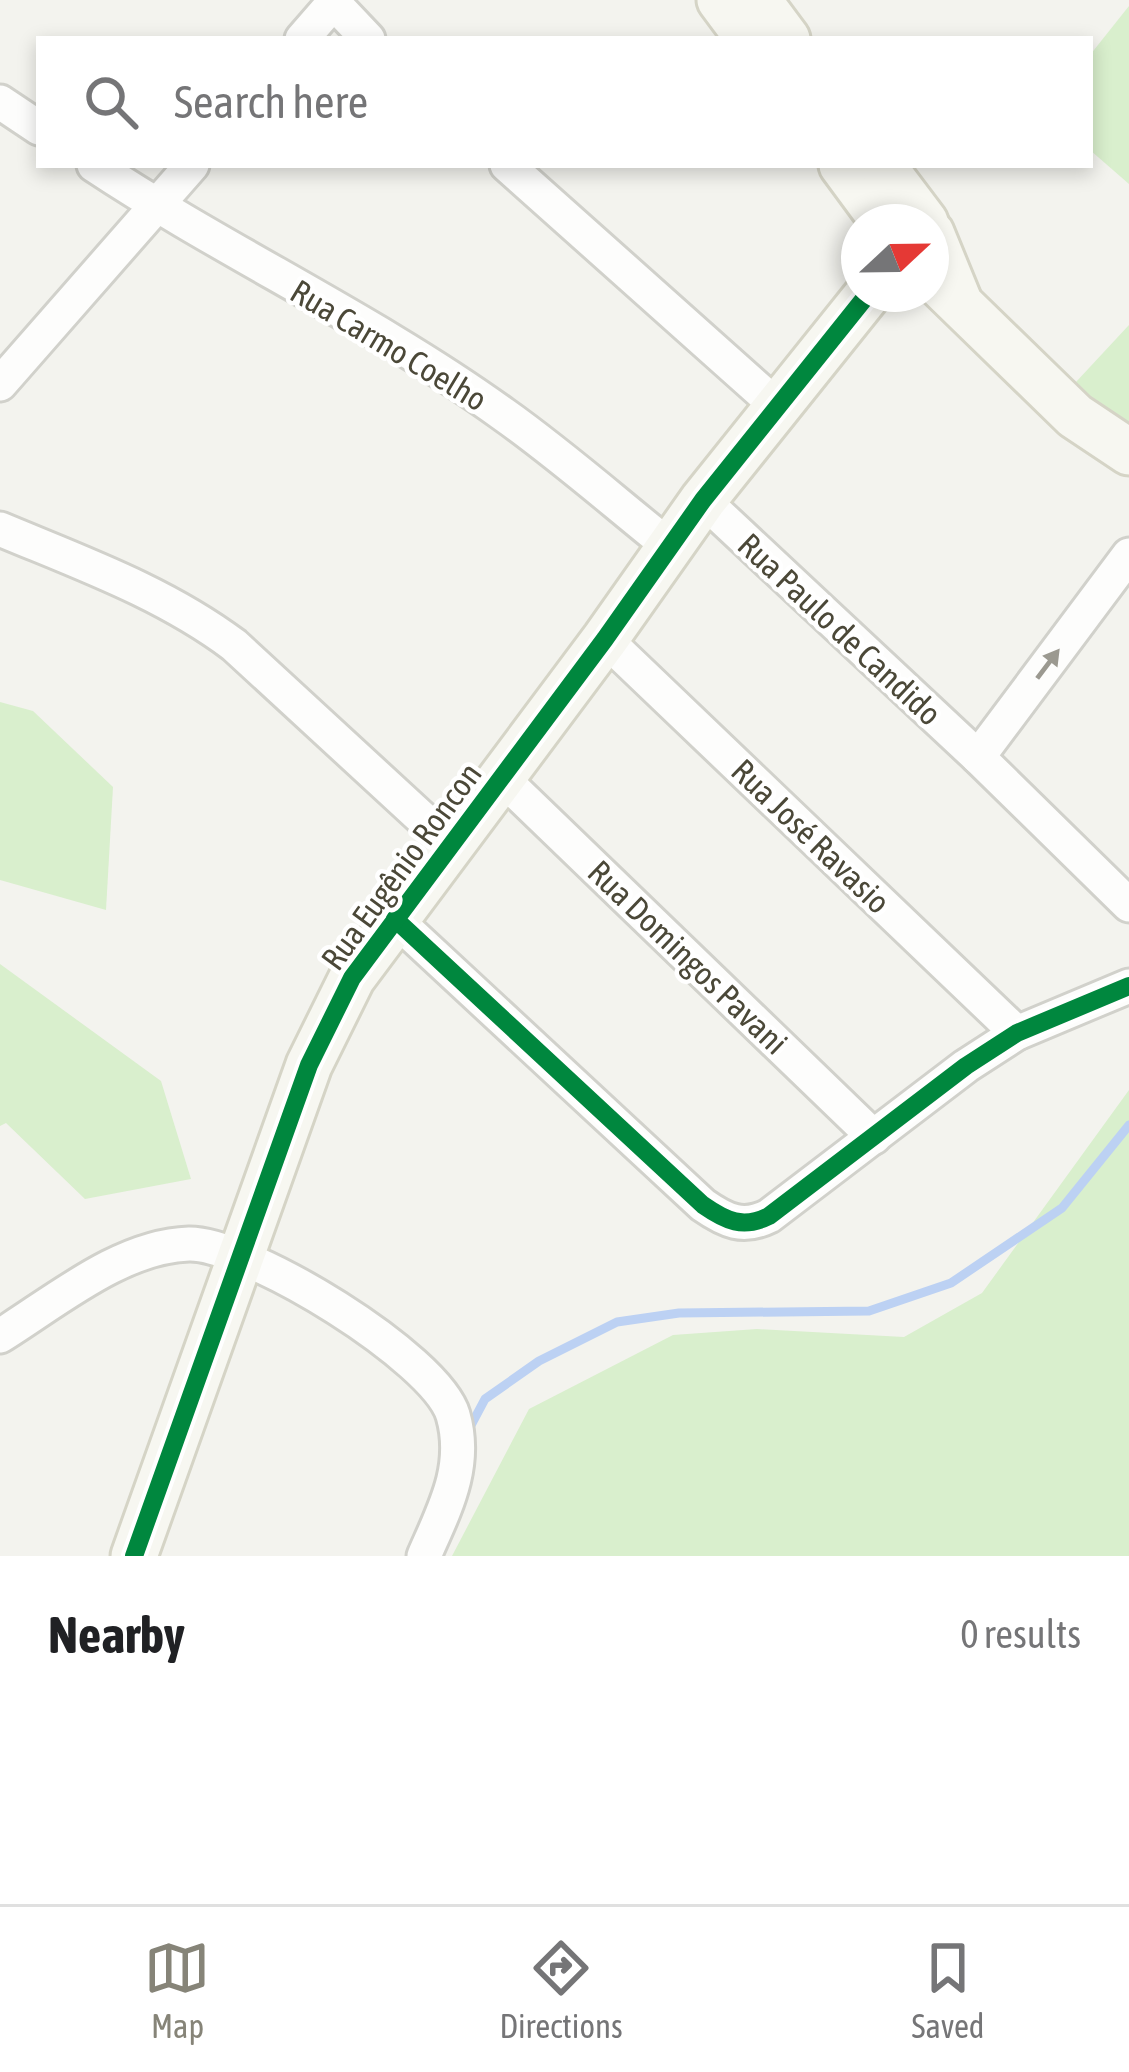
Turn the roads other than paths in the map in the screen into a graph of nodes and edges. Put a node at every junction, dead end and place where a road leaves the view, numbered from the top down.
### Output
1 (720, 0) edge
2 (758, 0) edge
3 (334, 1) edge
4 (305, 36) edge
5 (365, 36) edge
6 (747, 36) edge
7 (786, 36) edge
8 (0, 102) edge
9 (36, 126) edge
10 (99, 168) edge
11 (189, 168) edge
12 (510, 168) edge
13 (844, 168) edge
14 (884, 168) edge
15 (871, 204) edge
16 (911, 204) edge
17 (156, 206) junction
18 (949, 291) edge
19 (853, 312) edge
20 (0, 385) edge
21 (776, 405) junction
22 (1129, 452) edge
23 (703, 500) junction
24 (0, 529) edge
25 (669, 546) junction
26 (1129, 555) edge
27 (605, 639) junction
28 (978, 758) junction
29 (502, 778) junction
30 (450, 844) junction
31 (1129, 905) edge
32 (395, 919) junction
33 (1129, 986) edge
34 (1017, 1033) junction
35 (874, 1137) junction
36 (239, 1256) junction
37 (0, 1336) edge
38 (134, 1556) edge
39 (424, 1556) edge

1 - 6 street
2 - 7 street
3 - 4 street
3 - 5 street
8 - 9 street
10 - 17 street, Rua Carmo Coelho
11 - 17 street
12 - 21 street
13 - 15 street
14 - 16 street
17 - 20 street
17 - 25 street, Rua Carmo Coelho
18 - 22 street
19 - 21 street, Rua Eugênio Roncon
21 - 23 street, Rua Eugênio Roncon
23 - 25 street, Rua Eugênio Roncon
23 - 28 street, Rua Paulo de Candido
24 - 30 street
25 - 27 street, Rua Eugênio Roncon
28 -> 26 street
27 - 29 street, Rua Eugênio Roncon
27 - 34 street, Rua José Ravasio
28 - 31 street, Rua Paulo de Candido
29 - 30 street, Rua Eugênio Roncon
29 - 35 street, Rua Domingos Pavani
30 - 32 street, Rua Eugênio Roncon
32 - 35 street
32 - 36 street, Rua Eugênio Roncon
33 - 34 street
34 - 35 street
36 - 37 street
36 - 38 street, Rua Eugênio Roncon
36 - 39 street

